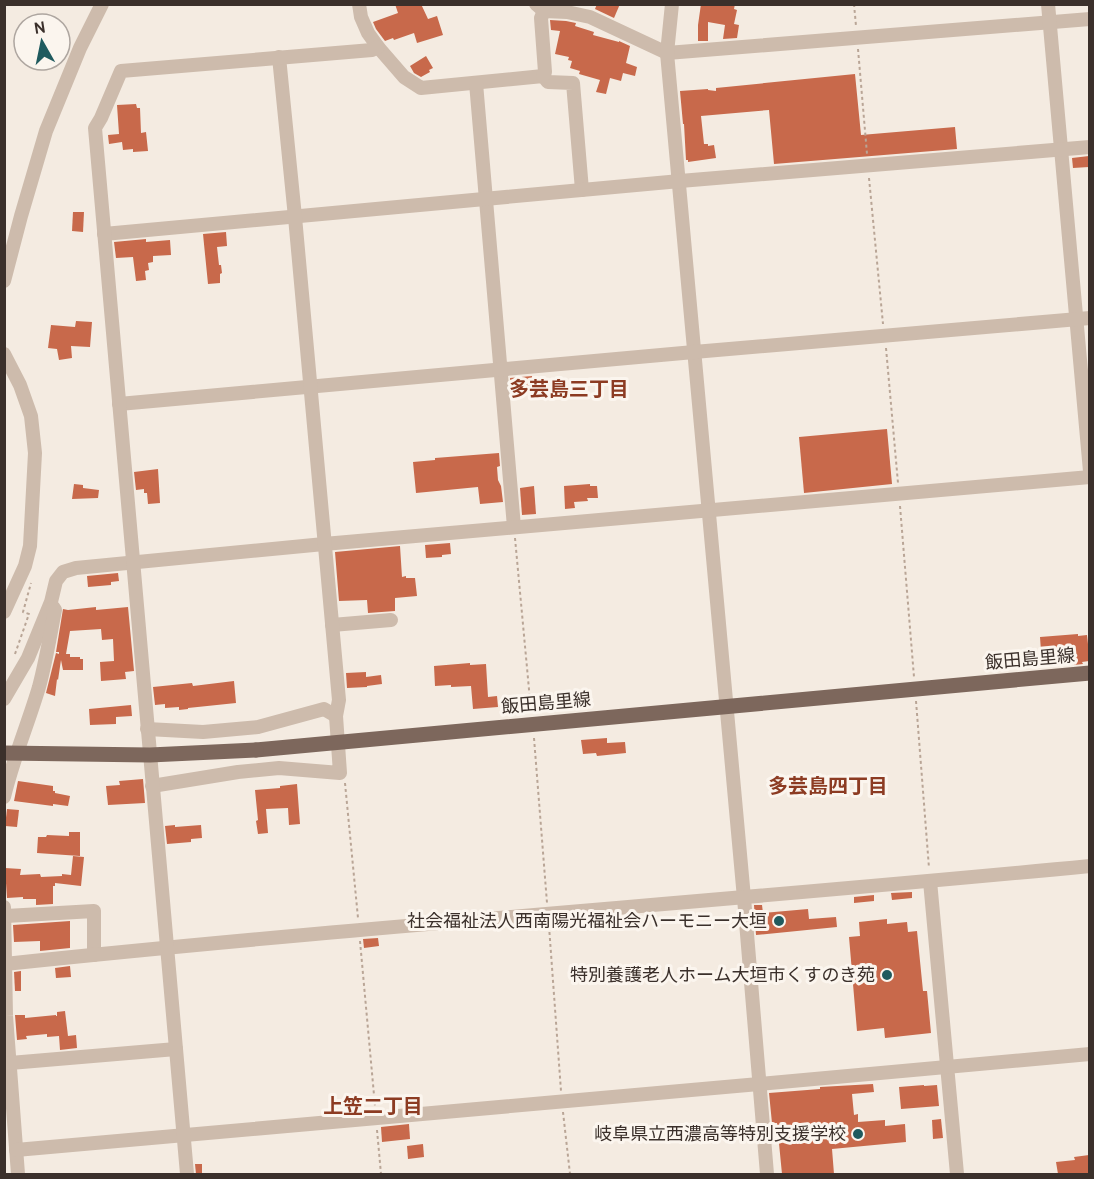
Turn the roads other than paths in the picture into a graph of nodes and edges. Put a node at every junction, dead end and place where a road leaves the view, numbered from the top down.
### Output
1 (102, 4) edge
2 (359, 4) edge
3 (672, 4) edge
4 (1048, 4) edge
5 (540, 8) edge
6 (567, 8) edge
7 (1089, 19) edge
8 (1050, 23) junction
9 (378, 47) junction
10 (668, 53) junction
11 (279, 57) junction
12 (543, 76) junction
13 (476, 83) junction
14 (1089, 147) edge
15 (1060, 150) junction
16 (680, 181) junction
17 (582, 190) junction
18 (486, 199) junction
19 (296, 217) junction
20 (104, 234) junction
21 (4, 281) edge
22 (1082, 319) edge
23 (694, 352) junction
24 (4, 354) edge
25 (500, 370) junction
26 (310, 387) junction
27 (119, 404) junction
28 (1089, 471) edge
29 (1089, 477) edge
30 (708, 510) junction
31 (514, 527) junction
32 (324, 544) junction
33 (133, 562) junction
34 (51, 602) junction
35 (4, 612) edge
36 (391, 620) dead end
37 (332, 625) junction
38 (1089, 673) edge
39 (4, 699) edge
40 (726, 707) junction
41 (336, 716) junction
42 (147, 729) junction
43 (339, 741) junction
44 (4, 753) edge
45 (152, 786) junction
46 (4, 797) edge
47 (1089, 866) edge
48 (930, 881) junction
49 (744, 898) junction
50 (5, 911) edge
51 (167, 947) junction
52 (94, 955) junction
53 (5, 964) edge
54 (5, 1016) edge
55 (176, 1049) junction
56 (1089, 1054) edge
57 (10, 1063) junction
58 (948, 1066) junction
59 (8, 1083) edge
60 (759, 1084) junction
61 (184, 1135) junction
62 (16, 1150) junction
63 (18, 1174) edge
64 (187, 1174) edge
65 (767, 1174) edge
66 (957, 1174) edge

1 - 21 street
2 - 9 street
3 - 10 street
4 - 8 street
5 - 6 street
5 - 12 street
6 - 10 street
7 - 8 street
8 - 10 street
8 - 15 street
9 - 11 street
9 - 13 street
10 - 16 street
11 - 19 street
11 - 20 street
12 - 13 street
12 - 17 street
13 - 18 street
14 - 15 street
15 - 16 street
15 - 22 street
16 - 17 street
16 - 23 street
17 - 18 street
18 - 19 street
18 - 25 street
19 - 20 street
19 - 26 street
20 - 27 street
22 - 23 street
22 - 28 street
23 - 25 street
23 - 30 street
24 - 35 street
25 - 26 street
25 - 31 street
26 - 27 street
26 - 32 street
27 - 33 street
29 - 30 street
30 - 31 street
30 - 40 street
31 - 32 street
32 - 33 street
32 - 37 street
33 - 34 street
33 - 42 street
34 - 39 street
34 - 46 street
36 - 37 street
37 - 41 street
38 - 40 main road, 飯田島里線
40 - 43 main road, 飯田島里線
40 - 49 street
41 - 42 street
41 - 43 street
42 - 45 street
43 - 44 main road, 飯田島里線, bridge
43 - 45 street
45 - 51 street
47 - 48 street
48 - 49 street
48 - 58 street
49 - 51 street
49 - 60 street
50 - 52 street
50 - 53 street
51 - 52 street
51 - 55 street
52 - 53 street
53 - 54 street
54 - 57 street
55 - 57 street
55 - 61 street
56 - 58 street
57 - 59 street
58 - 60 street
58 - 66 street
59 - 62 street
60 - 61 street
60 - 65 street
61 - 62 street
61 - 64 street
62 - 63 street

